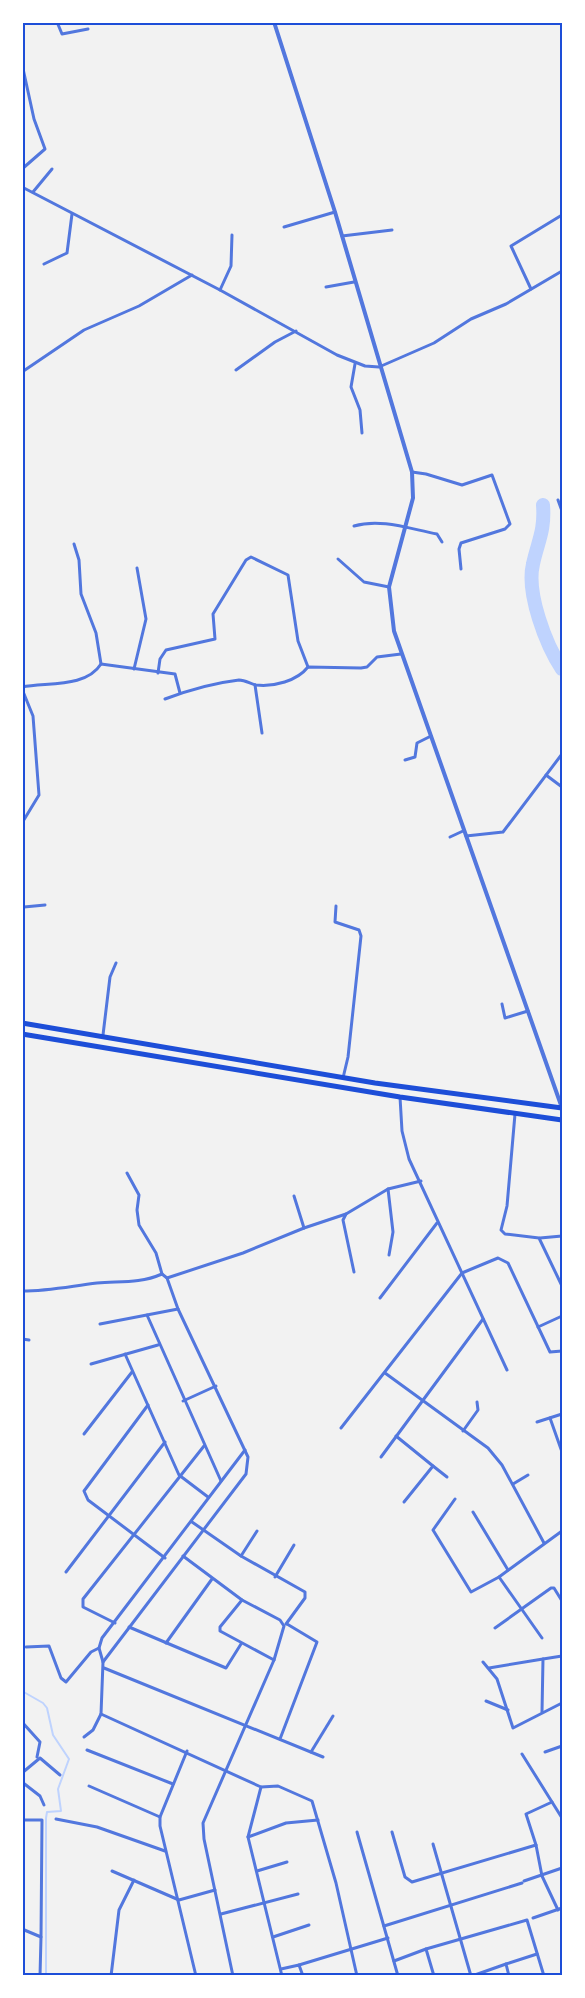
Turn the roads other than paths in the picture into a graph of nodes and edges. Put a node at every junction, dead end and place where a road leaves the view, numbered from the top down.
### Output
1 (57, 22) edge
2 (274, 22) edge
3 (88, 29) dead end
4 (22, 64) edge
5 (22, 169) edge
6 (52, 169) dead end
7 (22, 187) edge
8 (33, 192) junction
9 (335, 212) junction
10 (72, 214) junction
11 (562, 215) edge
12 (284, 226) dead end
13 (392, 230) dead end
14 (232, 235) dead end
15 (342, 236) junction
16 (44, 264) dead end
17 (562, 271) edge
18 (192, 275) junction
19 (354, 282) junction
20 (326, 287) dead end
21 (531, 289) junction
22 (220, 290) junction
23 (296, 331) junction
24 (355, 364) junction
25 (379, 367) junction
26 (236, 370) dead end
27 (22, 372) edge
28 (362, 433) dead end
29 (412, 472) junction
30 (558, 500) dead end
31 (562, 511) edge
32 (354, 526) dead end
33 (404, 527) junction
34 (442, 542) dead end
35 (74, 544) dead end
36 (338, 559) dead end
37 (136, 568) dead end
38 (461, 568) dead end
39 (389, 587) junction
40 (401, 654) junction
41 (101, 664) junction
42 (308, 667) junction
43 (134, 669) junction
44 (158, 673) junction
45 (255, 685) junction
46 (22, 688) edge
47 (180, 693) junction
48 (165, 699) dead end
49 (262, 733) dead end
50 (430, 736) junction
51 (562, 754) edge
52 (405, 760) dead end
53 (546, 775) junction
54 (562, 787) edge
55 (22, 823) edge
56 (464, 834) junction
57 (450, 837) dead end
58 (22, 897) edge
59 (45, 905) dead end
60 (336, 906) dead end
61 (23, 909) edge
62 (116, 963) dead end
63 (502, 1004) dead end
64 (528, 1011) junction
65 (22, 1023) edge
66 (22, 1034) edge
67 (103, 1035) junction
68 (114, 1037) junction
69 (111, 1049) junction
70 (344, 1078) junction
71 (400, 1097) junction
72 (562, 1109) edge
73 (515, 1114) junction
74 (562, 1120) edge
75 (127, 1173) dead end
76 (421, 1181) junction
77 (388, 1189) junction
78 (294, 1196) dead end
79 (346, 1214) junction
80 (437, 1223) junction
81 (304, 1228) junction
82 (562, 1236) edge
83 (540, 1238) junction
84 (389, 1255) dead end
85 (354, 1272) dead end
86 (462, 1273) junction
87 (162, 1274) junction
88 (167, 1278) junction
89 (562, 1286) edge
90 (22, 1291) edge
91 (380, 1298) dead end
92 (178, 1309) junction
93 (147, 1315) junction
94 (562, 1316) edge
95 (483, 1319) junction
96 (100, 1324) dead end
97 (538, 1327) junction
98 (22, 1338) edge
99 (29, 1341) dead end
100 (158, 1345) junction
101 (562, 1351) edge
102 (125, 1354) junction
103 (91, 1364) dead end
104 (507, 1370) dead end
105 (132, 1372) junction
106 (385, 1372) junction
107 (216, 1386) junction
108 (425, 1399) junction
109 (183, 1401) junction
110 (477, 1402) dead end
111 (148, 1405) junction
112 (562, 1414) edge
113 (550, 1418) junction
114 (537, 1422) dead end
115 (341, 1428) dead end
116 (464, 1431) junction
117 (84, 1434) dead end
118 (396, 1436) junction
119 (165, 1442) junction
120 (204, 1446) junction
121 (245, 1450) junction
122 (562, 1452) edge
123 (381, 1457) dead end
124 (433, 1466) junction
125 (179, 1475) junction
126 (528, 1475) dead end
127 (447, 1478) dead end
128 (221, 1481) junction
129 (513, 1484) junction
130 (209, 1498) junction
131 (455, 1500) dead end
132 (404, 1502) dead end
133 (473, 1512) dead end
134 (109, 1515) junction
135 (192, 1522) junction
136 (203, 1531) junction
137 (257, 1531) dead end
138 (562, 1531) edge
139 (135, 1535) junction
140 (544, 1543) junction
141 (294, 1545) dead end
142 (183, 1556) junction
143 (241, 1556) junction
144 (165, 1558) junction
145 (508, 1570) junction
146 (66, 1572) dead end
147 (275, 1577) junction
148 (499, 1577) junction
149 (212, 1579) junction
150 (242, 1600) junction
151 (562, 1601) edge
152 (521, 1609) junction
153 (280, 1620) junction
154 (115, 1623) junction
155 (286, 1624) junction
156 (129, 1627) junction
157 (495, 1628) dead end
158 (542, 1638) dead end
159 (166, 1643) junction
160 (241, 1644) junction
161 (26, 1647) dead end
162 (99, 1648) junction
163 (562, 1656) edge
164 (543, 1659) junction
165 (274, 1660) junction
166 (103, 1662) junction
167 (483, 1662) dead end
168 (104, 1668) junction
169 (488, 1668) junction
170 (486, 1701) dead end
171 (562, 1703) edge
172 (508, 1710) junction
173 (543, 1713) junction
174 (101, 1714) junction
175 (333, 1716) dead end
176 (22, 1722) edge
177 (244, 1725) junction
178 (84, 1737) dead end
179 (280, 1739) junction
180 (562, 1746) edge
181 (87, 1750) dead end
182 (186, 1751) junction
183 (310, 1752) junction
184 (545, 1752) dead end
185 (522, 1754) dead end
186 (37, 1757) junction
187 (323, 1757) dead end
188 (22, 1765) edge
189 (26, 1768) junction
190 (225, 1772) junction
191 (22, 1773) edge
192 (60, 1775) dead end
193 (22, 1782) edge
194 (174, 1784) junction
195 (89, 1786) dead end
196 (261, 1787) junction
197 (552, 1802) junction
198 (44, 1805) dead end
199 (160, 1817) junction
200 (56, 1818) dead end
201 (562, 1818) edge
202 (22, 1820) edge
203 (318, 1820) junction
204 (357, 1832) dead end
205 (392, 1832) dead end
206 (248, 1837) junction
207 (433, 1844) dead end
208 (536, 1845) junction
209 (165, 1851) junction
210 (287, 1862) dead end
211 (562, 1868) edge
212 (112, 1871) dead end
213 (257, 1871) junction
214 (442, 1874) junction
215 (542, 1876) junction
216 (134, 1880) junction
217 (215, 1890) junction
218 (298, 1894) dead end
219 (179, 1900) junction
220 (265, 1903) junction
221 (451, 1906) junction
222 (560, 1909) edge
223 (221, 1914) junction
224 (533, 1918) dead end
225 (309, 1924) dead end
226 (384, 1926) junction
227 (22, 1929) edge
228 (41, 1937) junction
229 (273, 1937) junction
230 (388, 1938) junction
231 (460, 1938) junction
232 (351, 1949) junction
233 (426, 1949) junction
234 (537, 1954) junction
235 (394, 1961) junction
236 (506, 1964) junction
237 (299, 1965) junction
238 (281, 1969) junction
239 (40, 1976) edge
240 (111, 1976) edge
241 (196, 1976) edge
242 (233, 1976) edge
243 (282, 1976) edge
244 (303, 1976) edge
245 (357, 1976) edge
246 (398, 1976) edge
247 (434, 1976) edge
248 (471, 1976) edge
249 (509, 1976) edge
250 (544, 1976) edge

1 - 3 street
2 - 9 street
4 - 5 street
6 - 8 street
7 - 8 street
8 - 10 street
9 - 12 street
9 - 15 street
10 - 16 street
10 - 18 street
11 - 21 street
13 - 15 street
14 - 22 street
15 - 19 street
17 - 21 street
18 - 22 street
18 - 27 street
19 - 20 street
19 - 25 street
21 - 25 street
22 - 23 street
23 - 24 street
23 - 26 street
24 - 25 street
24 - 28 street
25 - 29 street
29 - 33 street
29 - 38 street
30 - 31 street
32 - 33 street
33 - 34 street
33 - 39 street
35 - 41 street
36 - 39 street
37 - 43 street
39 - 40 street
40 - 42 street
40 - 50 street
41 - 43 street
41 - 46 street
42 - 44 street
42 - 45 street
43 - 44 street
44 - 47 street
45 - 47 street
45 - 49 street
46 - 55 street
47 - 48 street
50 - 52 street
50 - 56 street
51 - 53 street
53 - 54 street
53 - 56 street
56 - 57 street
56 - 64 street
58 - 61 street
59 - 61 street
60 - 70 street
62 - 67 street
63 - 64 street
64 - 72 street
65 - 67 highway
66 - 69 highway
67 - 68 highway
68 - 69 highway
68 - 70 highway
69 - 71 highway
70 - 72 highway
71 - 73 highway
71 - 76 street
73 - 74 highway
73 - 83 street
75 - 87 street
76 - 77 street
76 - 80 street
77 - 79 street
77 - 84 street
78 - 81 street
79 - 81 street
79 - 85 street
80 - 86 street
80 - 91 street
81 - 88 street
82 - 83 street
83 - 89 street
86 - 95 street
86 - 97 street
86 - 106 street
87 - 88 street
87 - 90 street
88 - 92 street
92 - 93 street
92 - 107 street
93 - 96 street
93 - 100 street
94 - 97 street
95 - 104 street
95 - 108 street
97 - 101 street
98 - 99 street
100 - 102 street
100 - 109 street
102 - 103 street
102 - 105 street
105 - 111 street
105 - 117 street
106 - 108 street
106 - 115 street
107 - 109 street
107 - 121 street
108 - 116 street
108 - 118 street
109 - 120 street
110 - 116 street
111 - 119 street
111 - 134 street
112 - 113 street
113 - 114 street
113 - 122 street
116 - 129 street
118 - 123 street
118 - 124 street
119 - 125 street
119 - 134 street
120 - 125 street
120 - 128 street
121 - 128 street
121 - 136 street
124 - 127 street
124 - 132 street
125 - 130 street
125 - 139 street
126 - 129 street
128 - 130 street
129 - 140 street
130 - 135 street
131 - 148 street
133 - 145 street
134 - 139 street
134 - 146 street
135 - 136 street
135 - 144 street
136 - 142 street
136 - 143 street
137 - 143 street
138 - 140 street
139 - 144 street
139 - 154 street
140 - 145 street
141 - 147 street
142 - 149 street
142 - 156 street
143 - 147 street
144 - 154 street
145 - 148 street
147 - 155 street
148 - 152 street
149 - 150 street
149 - 159 street
150 - 153 street
150 - 160 street
151 - 152 street
152 - 157 street
152 - 158 street
153 - 155 street
153 - 165 street
154 - 162 street
155 - 179 street
156 - 159 street
156 - 166 street
159 - 160 street
160 - 165 street
161 - 162 street
162 - 166 street
163 - 164 street
164 - 169 street
164 - 173 street
165 - 177 street
166 - 168 street
167 - 169 street
168 - 174 street
168 - 177 street
169 - 172 street
170 - 172 street
171 - 173 street
172 - 173 street
174 - 178 street
174 - 182 street
175 - 183 street
176 - 186 street
177 - 179 street
177 - 190 street
179 - 183 street
180 - 184 street
181 - 194 street
182 - 190 street
182 - 194 street
183 - 187 street
185 - 197 street
186 - 189 street
186 - 192 street
188 - 189 street
189 - 191 street
190 - 196 street
190 - 217 street
193 - 198 street
194 - 199 street
195 - 199 street
196 - 203 street
196 - 206 street
197 - 201 street
197 - 208 street
199 - 209 street
200 - 209 street
202 - 228 street
203 - 206 street
203 - 232 street
204 - 226 street
205 - 214 street
206 - 213 street
207 - 214 street
208 - 214 street
208 - 215 street
209 - 219 street
210 - 213 street
211 - 215 street
212 - 216 street
213 - 220 street
214 - 221 street
215 - 221 street
215 - 222 street
216 - 219 street
216 - 240 street
217 - 219 street
217 - 223 street
218 - 220 street
219 - 241 street
220 - 223 street
220 - 229 street
221 - 226 street
221 - 231 street
222 - 224 street
223 - 242 street
225 - 229 street
226 - 230 street
227 - 228 street
228 - 239 street
229 - 238 street
230 - 232 street
230 - 235 street
231 - 233 street
231 - 234 street
231 - 248 street
232 - 237 street
232 - 245 street
233 - 235 street
233 - 247 street
234 - 236 street
234 - 250 street
235 - 246 street
236 - 248 street
236 - 249 street
237 - 238 street
237 - 244 street
238 - 243 street

